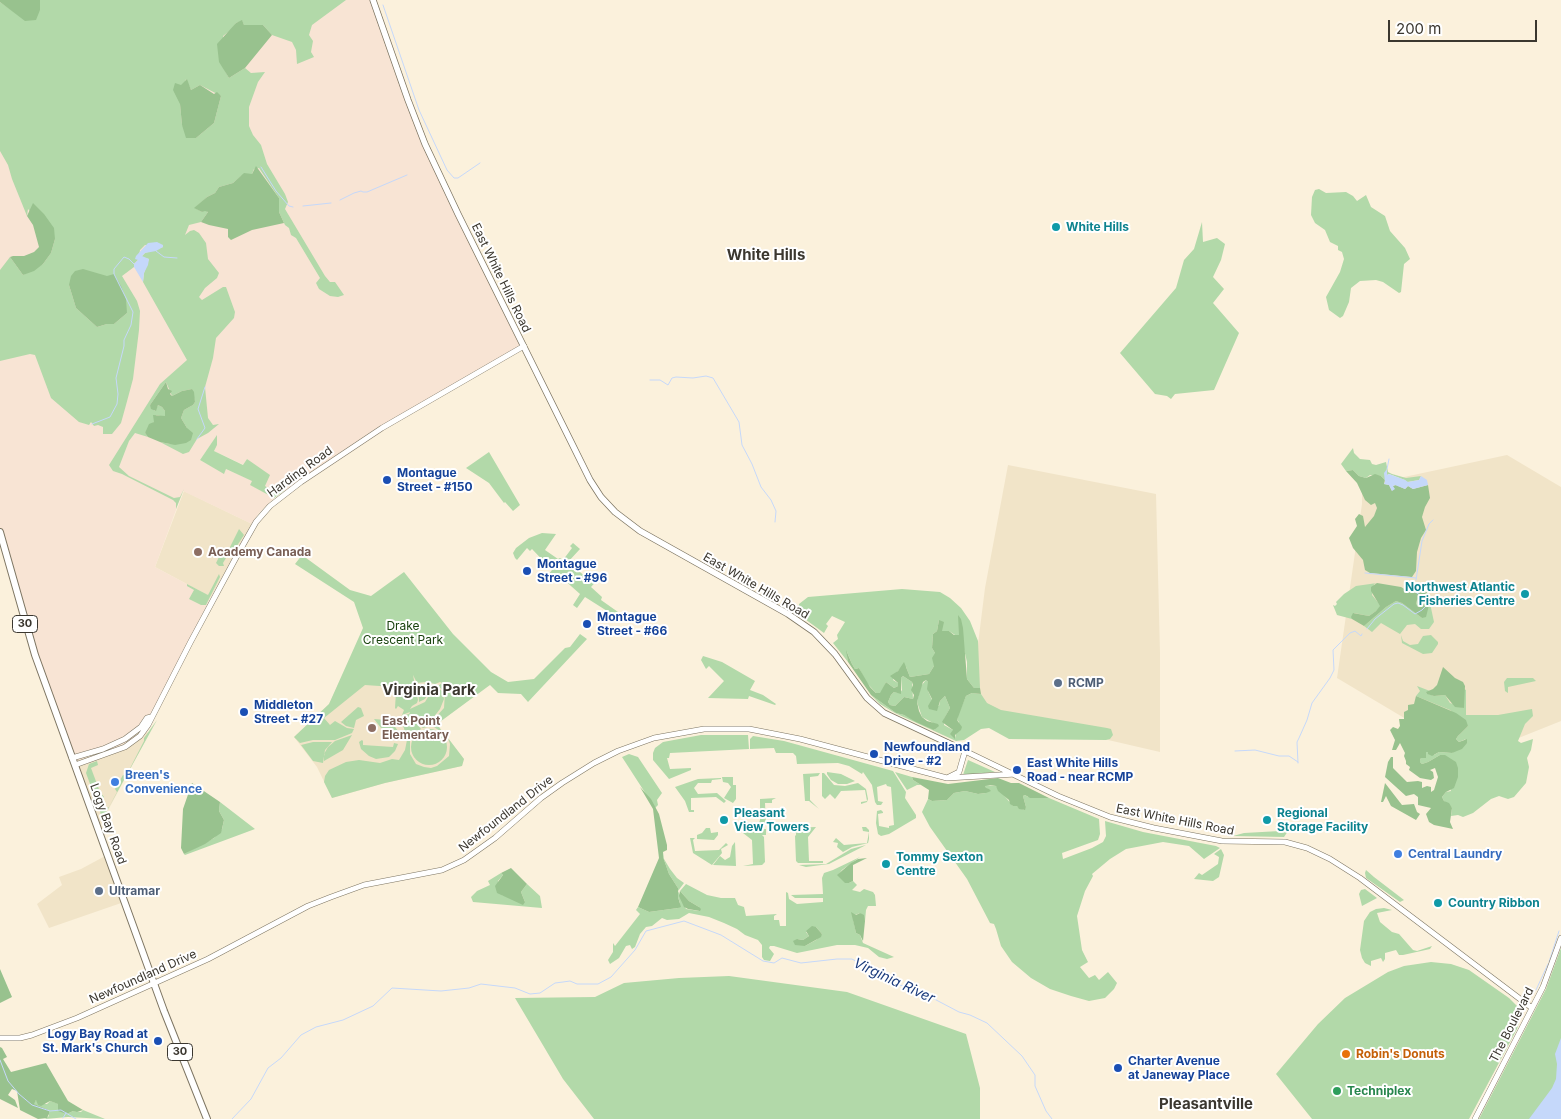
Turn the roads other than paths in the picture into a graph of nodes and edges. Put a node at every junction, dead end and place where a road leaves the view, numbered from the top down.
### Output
1 (373, 0) edge
2 (524, 346) junction
3 (0, 532) edge
4 (151, 717) junction
5 (965, 751) junction
6 (72, 758) junction
7 (75, 765) junction
8 (1016, 774) junction
9 (947, 778) junction
10 (1561, 938) edge
11 (154, 984) junction
12 (1532, 1008) junction
13 (0, 1038) edge
14 (207, 1119) edge
15 (1475, 1119) edge

1 - 2 main road, East White Hills Road
2 - 4 street, Harding Road
2 - 5 main road, East White Hills Road
3 - 6 main road, Logy Bay Road / 30
4 - 6 street, Harding Road
4 - 7 street, Harding Road
5 - 8 street, East White Hills Road
5 - 9 street
6 - 7 main road, Logy Bay Road / 30
7 - 11 main road, Logy Bay Road / 30
8 - 9 street, Newfoundland Drive
8 - 12 street, East White Hills Road
9 - 11 street, Newfoundland Drive
10 - 12 street, The Boulevard
11 - 13 street, Newfoundland Drive
11 - 14 main road, Logy Bay Road / 30
12 - 15 street, The Boulevard

